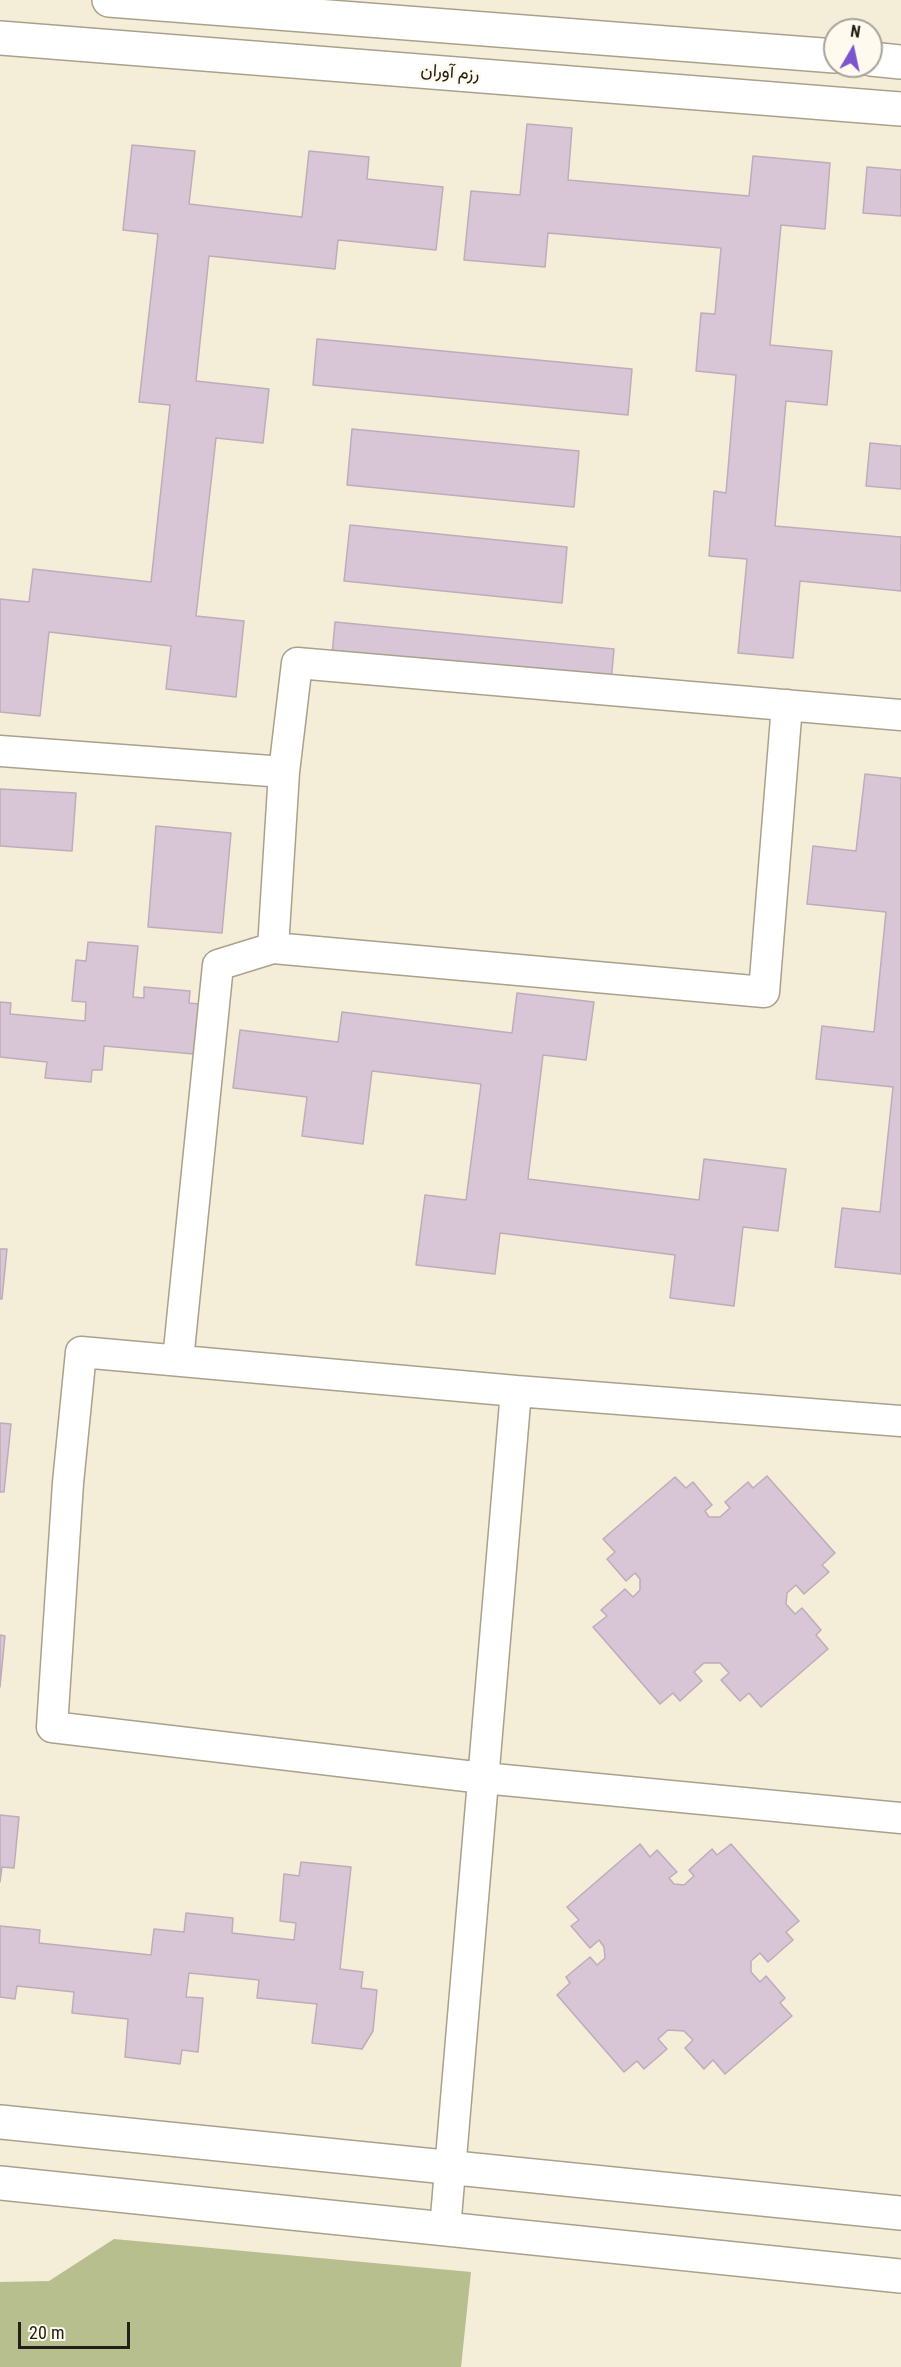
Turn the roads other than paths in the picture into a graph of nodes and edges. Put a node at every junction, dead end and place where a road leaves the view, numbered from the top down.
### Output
1 (109, 0) edge
2 (0, 38) edge
3 (823, 55) edge
4 (883, 60) edge
5 (901, 62) edge
6 (901, 109) edge
7 (787, 705) junction
8 (901, 716) edge
9 (0, 751) edge
10 (284, 772) junction
11 (273, 948) junction
12 (178, 1360) junction
13 (516, 1391) junction
14 (901, 1421) edge
15 (483, 1778) junction
16 (901, 1818) edge
17 (0, 2122) edge
18 (450, 2168) junction
19 (0, 2183) edge
20 (901, 2213) edge
21 (445, 2229) junction
22 (901, 2276) edge

1 - 3 street
2 - 6 street, رزم آوران
4 - 5 street
7 - 8 street
7 - 10 street
7 - 11 street
9 - 10 street
10 - 11 street
11 - 12 street
12 - 13 street
12 - 15 street
13 - 14 street
13 - 15 street
15 - 16 street
15 - 18 street
17 - 18 street
18 - 20 street
18 - 21 street
19 - 21 street
21 - 22 street

